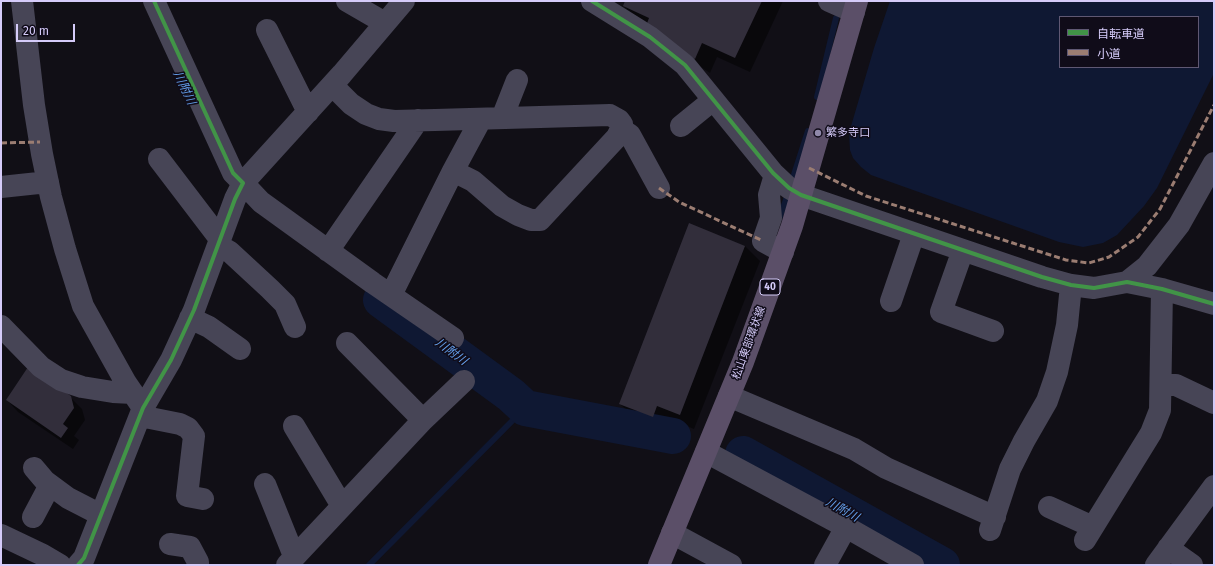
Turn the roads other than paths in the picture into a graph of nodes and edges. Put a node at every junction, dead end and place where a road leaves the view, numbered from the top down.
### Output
1 (22, 1) edge
2 (154, 1) edge
3 (348, 1) edge
4 (404, 1) edge
5 (592, 1) edge
6 (829, 1) edge
7 (855, 6) edge
8 (385, 23) junction
9 (267, 30) dead end
10 (517, 80) dead end
11 (332, 85) junction
12 (713, 100) junction
13 (308, 112) junction
14 (491, 118) junction
15 (418, 120) junction
16 (681, 126) dead end
17 (621, 129) junction
18 (159, 158) dead end
19 (453, 170) junction
20 (1212, 170) edge
21 (775, 175) junction
22 (48, 182) junction
23 (243, 183) junction
24 (1, 187) edge
25 (659, 188) dead end
26 (801, 195) junction
27 (914, 234) junction
28 (219, 242) junction
29 (963, 250) junction
30 (328, 251) junction
31 (783, 252) junction
32 (1127, 282) junction
33 (1071, 286) junction
34 (1162, 289) junction
35 (391, 295) junction
36 (891, 301) dead end
37 (1214, 304) edge
38 (190, 318) junction
39 (1, 326) edge
40 (295, 327) dead end
41 (993, 331) dead end
42 (453, 338) dead end
43 (347, 343) dead end
44 (240, 349) dead end
45 (464, 381) dead end
46 (1161, 385) junction
47 (729, 396) junction
48 (1214, 403) edge
49 (139, 406) junction
50 (423, 420) junction
51 (294, 426) dead end
52 (706, 452) junction
53 (34, 468) dead end
54 (265, 484) dead end
55 (50, 485) junction
56 (1214, 486) edge
57 (203, 499) dead end
58 (342, 506) junction
59 (1049, 507) dead end
60 (101, 515) junction
61 (33, 517) dead end
62 (846, 527) junction
63 (672, 533) junction
64 (1, 535) edge
65 (170, 544) dead end
66 (1162, 556) edge
67 (291, 561) edge
68 (60, 565) edge
69 (78, 565) edge
70 (198, 565) edge
71 (659, 565) edge
72 (731, 565) edge
73 (825, 565) edge
74 (913, 565) edge
75 (1192, 565) edge

1 - 22 street
2 - 23 street
3 - 8 street
4 - 8 street
5 - 12 street
6 - 7 street
7 - 26 main road, 松山東部環状線 / 40
8 - 11 street
9 - 13 street
10 - 14 street
11 - 13 street
11 - 15 street
12 - 16 street
12 - 21 street
13 - 23 street
14 - 15 street
14 - 17 street
14 - 19 street
15 - 30 street
17 - 19 street
17 - 25 street
18 - 28 street
19 - 35 street
20 - 32 street
21 - 26 street
21 - 31 street
22 - 24 street
22 - 49 street
23 - 28 street
23 - 30 street
26 - 27 street
26 - 31 main road, 松山東部環状線 / 40
27 - 29 street
27 - 36 street
28 - 38 street
28 - 40 street
29 - 33 street
29 - 41 street
30 - 35 street
31 - 47 main road, 松山東部環状線 / 40
32 - 33 street
32 - 34 street
33 - 47 street
34 - 37 street
34 - 46 street
35 - 42 street
38 - 44 street
38 - 49 street
39 - 49 street
43 - 50 street
45 - 50 street
46 - 48 street
46 - 59 street
47 - 52 main road, 松山東部環状線 / 40
49 - 57 street
49 - 60 street
50 - 58 street
51 - 58 street
52 - 62 street
52 - 63 main road, 松山東部環状線 / 40
53 - 55 street
54 - 67 street
55 - 60 street
55 - 61 street
56 - 66 street
58 - 67 street
60 - 69 street
62 - 73 street
62 - 74 street
63 - 71 main road, 松山東部環状線 / 40
63 - 72 street
64 - 68 street
65 - 70 street
66 - 75 street

